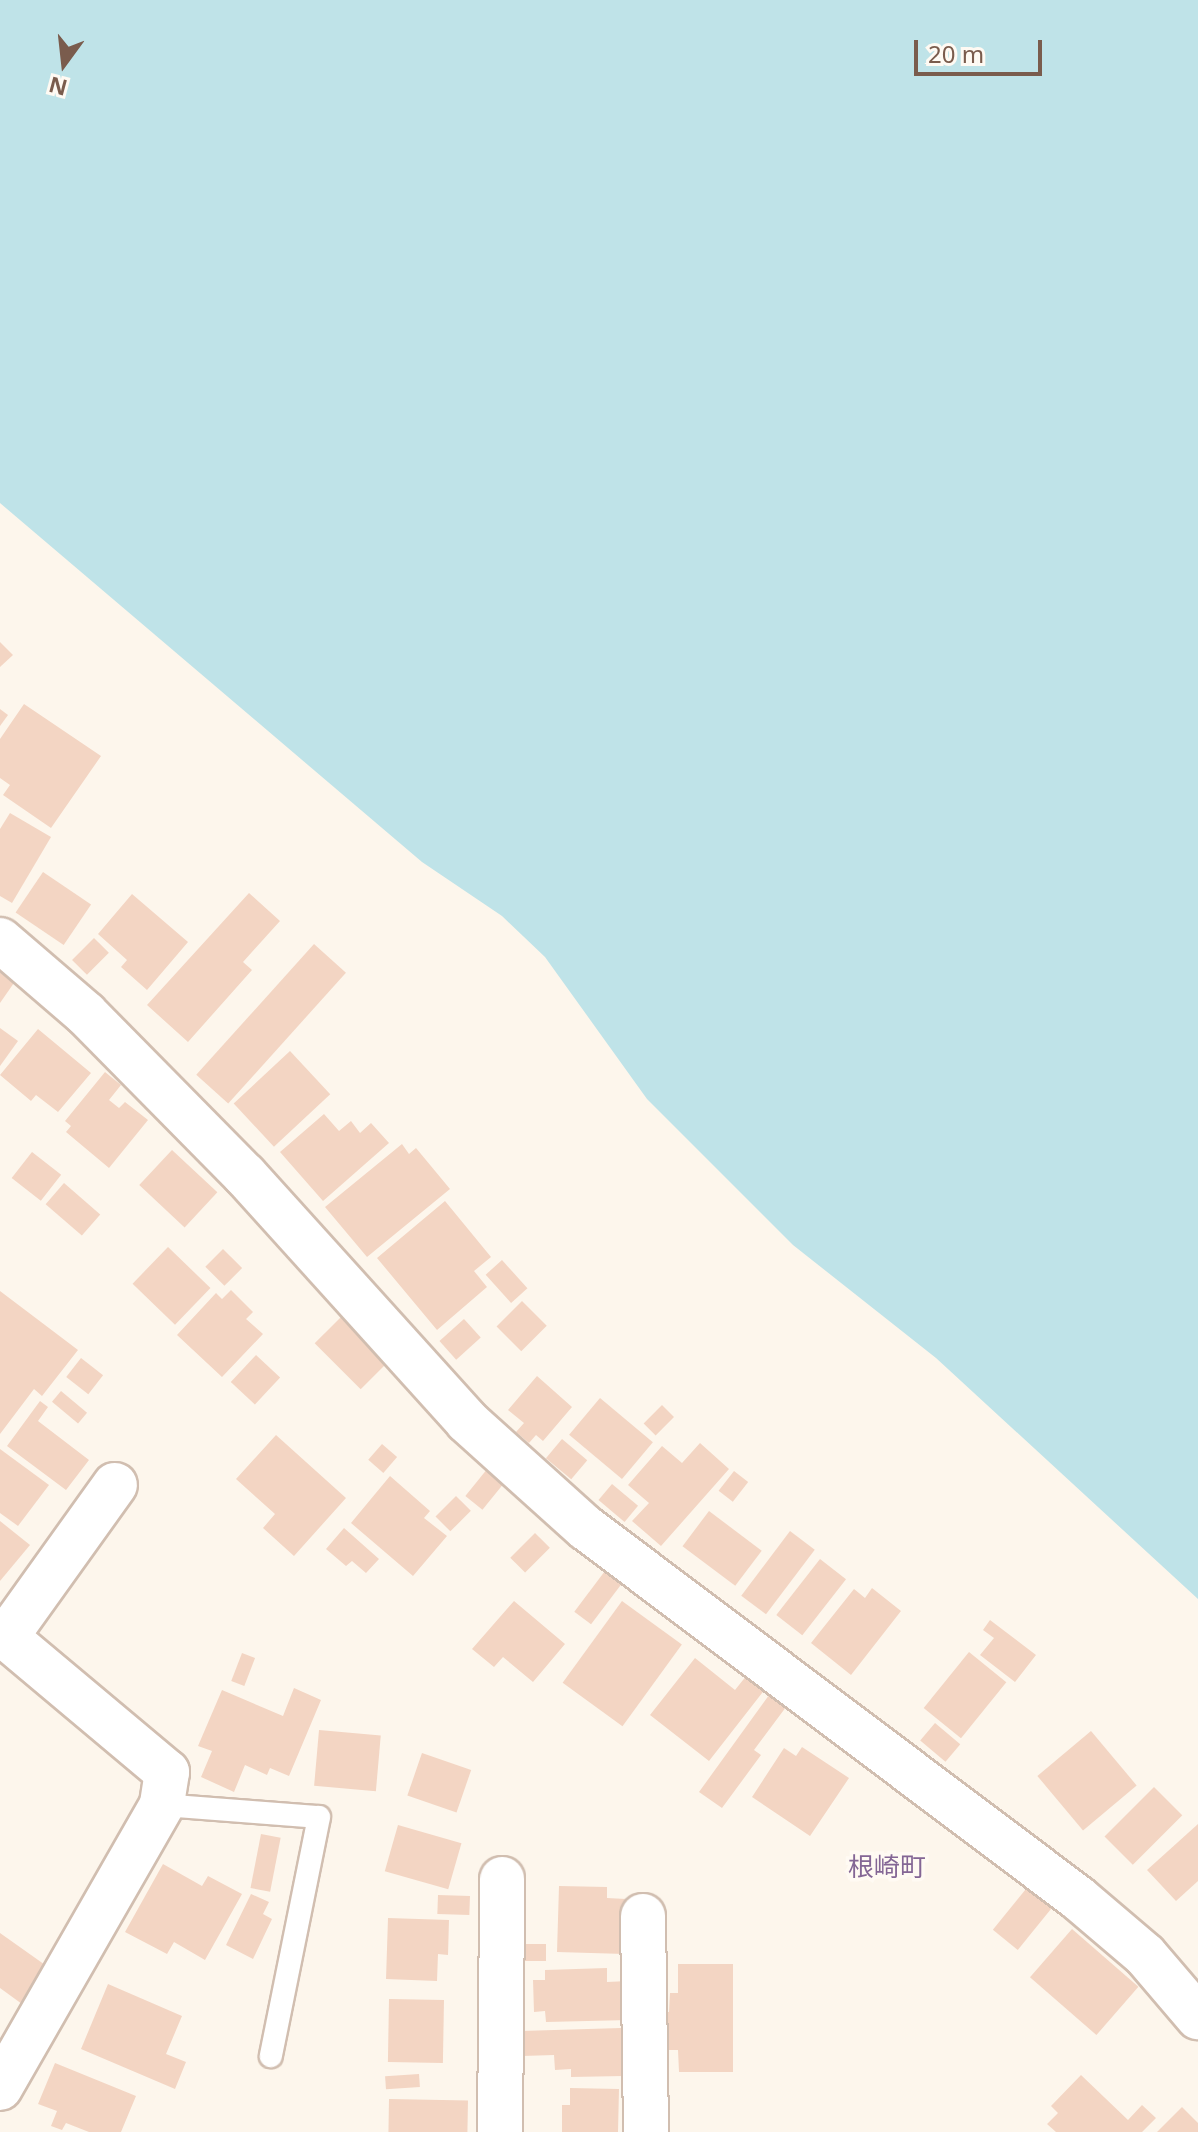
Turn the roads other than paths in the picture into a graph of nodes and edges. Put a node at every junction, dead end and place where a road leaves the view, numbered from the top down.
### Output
1 (0, 940) edge
2 (115, 1485) dead end
3 (3, 1635) edge
4 (162, 1805) junction
5 (502, 1879) dead end
6 (643, 1916) dead end
7 (1198, 2017) edge
8 (271, 2056) dead end
9 (0, 2088) edge
10 (500, 2132) edge
11 (646, 2132) edge

1 - 7 street
2 - 3 street
3 - 4 street
4 - 8 lane
4 - 9 street
5 - 10 street
6 - 11 street

